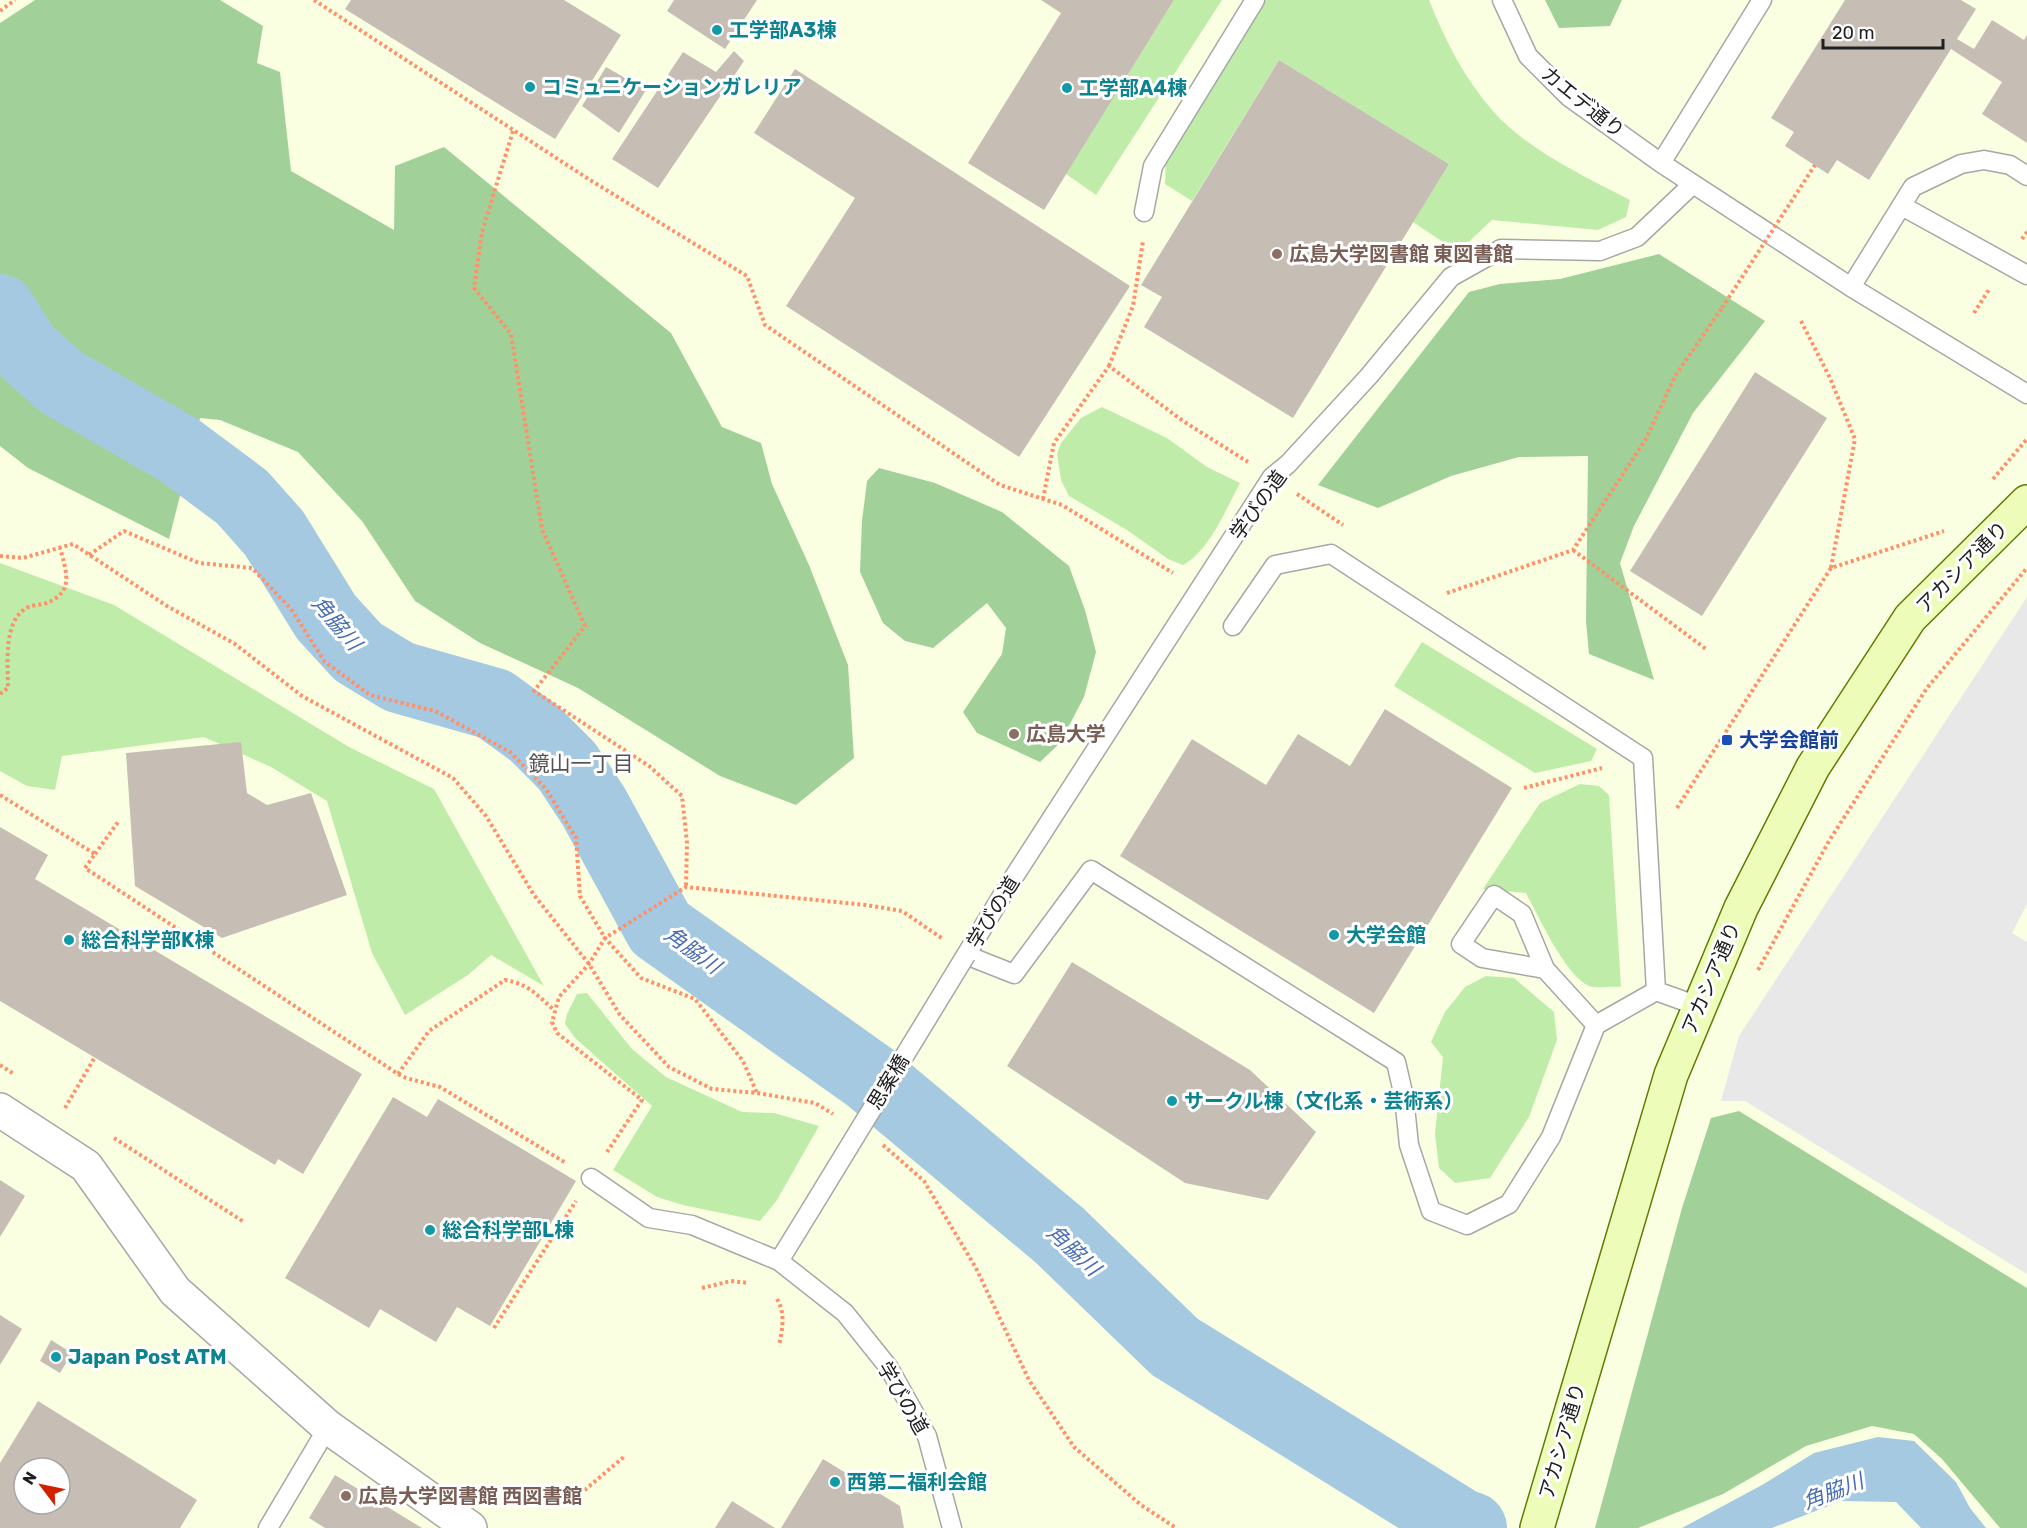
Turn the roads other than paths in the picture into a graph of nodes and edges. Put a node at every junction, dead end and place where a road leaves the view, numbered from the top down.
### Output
1 (1255, 0) edge
2 (1502, 0) edge
3 (1762, 0) edge
4 (1660, 163) junction
5 (2027, 176) edge
6 (1693, 184) junction
7 (1902, 206) junction
8 (1144, 212) road end
9 (2027, 276) edge
10 (1851, 287) junction
11 (2027, 394) edge
12 (2027, 502) edge
13 (1233, 627) dead end
14 (966, 955) junction
15 (1545, 969) junction
16 (1656, 991) junction
17 (1698, 1006) junction
18 (1596, 1025) junction
19 (0, 1110) edge
20 (591, 1178) road end
21 (779, 1261) junction
22 (328, 1427) junction
23 (268, 1528) edge
24 (470, 1528) edge
25 (952, 1528) edge
26 (1537, 1528) edge

1 - 8 lane
2 - 4 lane, カエデ通り
3 - 4 lane
4 - 6 lane, カエデ通り
5 - 7 lane
6 - 10 lane, カエデ通り
6 - 14 lane, 学びの道
7 - 9 lane
7 - 10 lane
10 - 11 lane, カエデ通り
12 - 17 street, アカシア通り
13 - 16 lane
14 - 18 lane
14 - 21 lane, 思案橋, bridge
15 - 15 lane
15 - 18 lane
16 - 17 lane
16 - 18 lane
17 - 26 street, アカシア通り
19 - 22 street
20 - 21 lane, 学びの道
21 - 25 lane, 学びの道
22 - 23 lane
22 - 24 street

